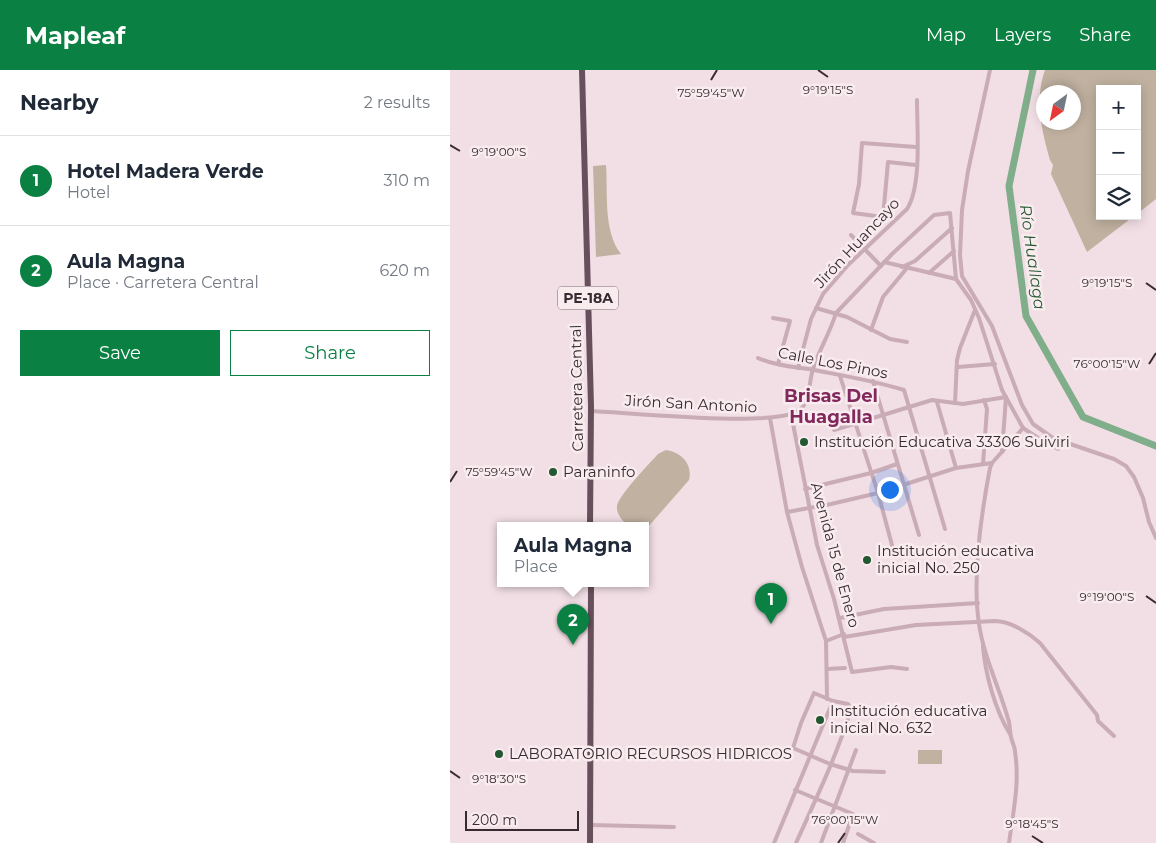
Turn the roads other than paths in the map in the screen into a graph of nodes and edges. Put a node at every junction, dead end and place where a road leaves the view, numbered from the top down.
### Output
1 (582, 70) edge
2 (990, 70) edge
3 (917, 100) dead end
4 (916, 146) junction
5 (916, 165) junction
6 (952, 228) junction
7 (850, 235) dead end
8 (865, 249) junction
9 (954, 251) junction
10 (883, 264) junction
11 (905, 267) junction
12 (929, 273) junction
13 (956, 279) junction
14 (816, 308) junction
15 (975, 310) junction
16 (836, 313) junction
17 (773, 318) dead end
18 (872, 330) junction
19 (907, 342) dead end
20 (758, 358) dead end
21 (778, 364) junction
22 (995, 364) junction
23 (958, 367) junction
24 (798, 368) junction
25 (812, 370) junction
26 (840, 376) junction
27 (872, 381) junction
28 (1006, 398) junction
29 (984, 400) junction
30 (937, 402) junction
31 (955, 403) junction
32 (909, 406) junction
33 (590, 411) junction
34 (790, 414) junction
35 (882, 415) junction
36 (770, 418) junction
37 (855, 424) junction
38 (1024, 428) junction
39 (834, 430) dead end
40 (1041, 430) junction
41 (1058, 448) dead end
42 (1002, 452) junction
43 (992, 463) junction
44 (897, 464) junction
45 (983, 464) junction
46 (956, 468) junction
47 (872, 472) junction
48 (930, 476) junction
49 (903, 484) junction
50 (805, 489) junction
51 (878, 493) junction
52 (809, 508) junction
53 (787, 512) junction
54 (590, 522) edge
55 (945, 529) dead end
56 (919, 535) dead end
57 (1156, 538) edge
58 (892, 545) dead end
59 (590, 587) edge
60 (978, 602) junction
61 (840, 618) junction
62 (979, 622) junction
63 (844, 636) junction
64 (826, 641) junction
65 (845, 668) dead end
66 (827, 669) junction
67 (907, 669) dead end
68 (828, 699) junction
69 (833, 701) junction
70 (1114, 736) dead end
71 (856, 750) dead end
72 (810, 756) junction
73 (830, 764) junction
74 (849, 770) junction
75 (884, 772) dead end
76 (795, 790) junction
77 (816, 798) junction
78 (835, 806) junction
79 (590, 826) junction
80 (674, 827) dead end
81 (858, 834) dead end
82 (590, 843) edge
83 (774, 843) edge
84 (796, 843) edge
85 (821, 843) edge
86 (843, 843) edge
87 (874, 843) edge
88 (1009, 843) edge

1 - 33 highway, Carretera Central / PE-18A
2 - 40 street
3 - 4 street, Jirón Huancayo
4 - 5 street, Jirón Huancayo
4 - 5 street
5 - 8 street, Jirón Huancayo
6 - 9 street
6 - 10 street
6 - 11 street
7 - 8 street
8 - 10 street
8 - 14 street, Jirón Huancayo
9 - 12 street
9 - 13 street
10 - 11 street
10 - 16 street
11 - 12 street
11 - 18 street
12 - 13 street
13 - 15 street
14 - 16 street
14 - 24 street, Jirón Huancayo
15 - 22 street
15 - 23 street
16 - 18 street
16 - 25 street
17 - 21 street
18 - 19 street
20 - 21 street, Calle Los Pinos
21 - 24 street, Calle Los Pinos
22 - 23 street
22 - 28 street
23 - 31 street
24 - 25 street, Calle Los Pinos
25 - 26 street, Calle Los Pinos
25 - 34 street
26 - 27 street, Calle Los Pinos
26 - 37 street
27 - 32 street, Calle Los Pinos
27 - 35 street
28 - 29 street
28 - 38 street
28 - 42 street
29 - 31 street
29 - 45 street
30 - 31 street
30 - 32 street
30 - 46 street
32 - 35 street
32 - 48 street
33 - 36 street, Jirón San Antonio
33 - 54 highway, Carretera Central / PE-18A
34 - 36 street, Jirón San Antonio
34 - 50 street, Avenida 15 de Enero
35 - 37 street
35 - 44 street
36 - 53 street
37 - 39 street
37 - 47 street
38 - 40 street
38 - 41 street
38 - 42 street
40 - 57 street
42 - 43 street
43 - 45 street
43 - 60 street
44 - 47 street
44 - 49 street
45 - 46 street
46 - 48 street
47 - 50 street
47 - 51 street
48 - 49 street
48 - 55 street
49 - 51 street
49 - 56 street
50 - 52 street, Avenida 15 de Enero
51 - 52 street
51 - 58 street
52 - 53 street
52 - 61 street, Avenida 15 de Enero
53 - 64 street
59 - 79 highway
60 - 61 street
60 - 62 street
61 - 63 street, Avenida 15 de Enero
62 - 63 street
62 - 70 street
62 - 88 street
63 - 64 street
63 - 67 street, Avenida 15 de Enero
64 - 66 street
65 - 66 street
66 - 68 street
68 - 69 street
68 - 72 street
69 - 72 street
69 - 73 street
71 - 74 street
72 - 73 street
72 - 76 street
73 - 74 street
73 - 77 street
74 - 75 street
74 - 78 street
76 - 77 street
76 - 83 street
77 - 78 street
77 - 84 street
78 - 85 street
78 - 86 street
79 - 80 street
79 - 82 highway
81 - 87 street

